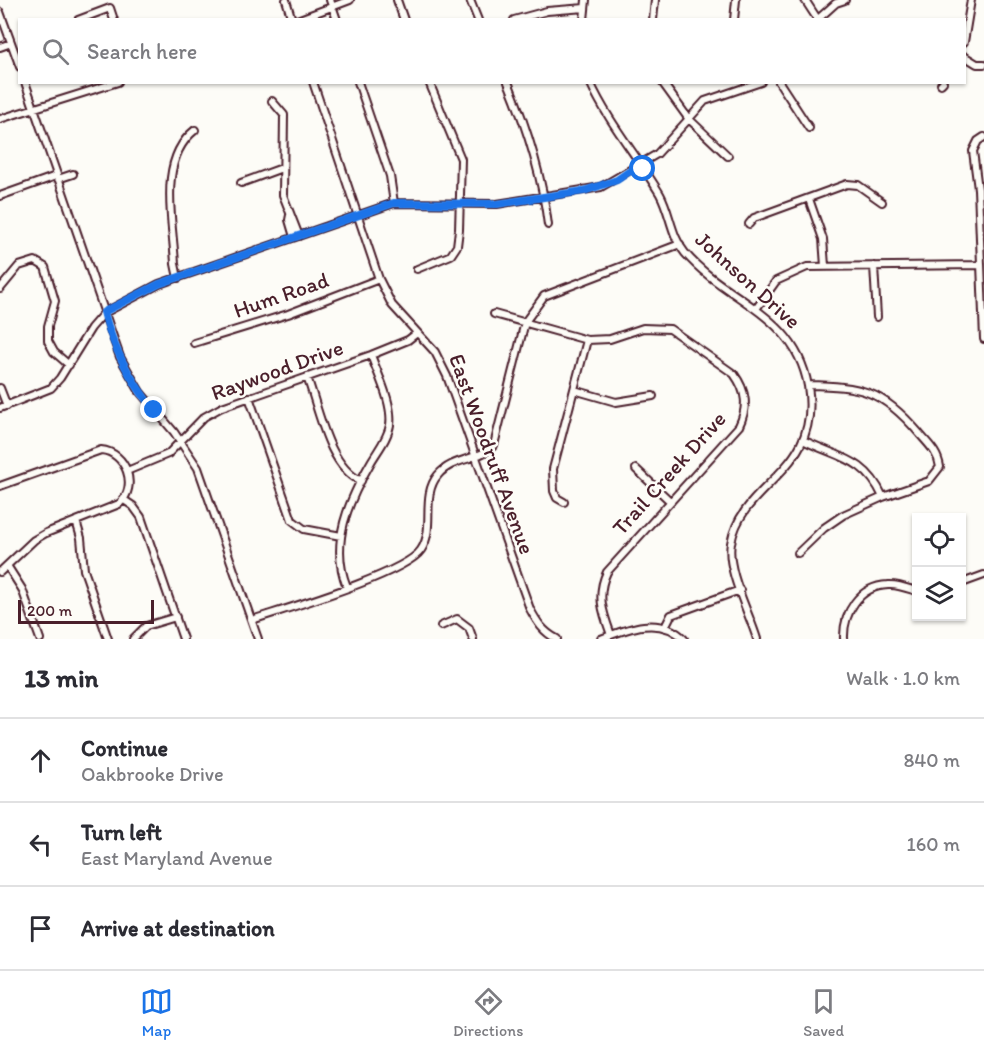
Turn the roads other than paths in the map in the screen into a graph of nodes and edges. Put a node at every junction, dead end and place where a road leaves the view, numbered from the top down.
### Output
1 (286, 0) edge
2 (350, 0) edge
3 (397, 0) edge
4 (470, 0) edge
5 (586, 0) edge
6 (655, 0) edge
7 (736, 0) edge
8 (805, 0) edge
9 (845, 0) edge
10 (971, 0) edge
11 (331, 3) edge
12 (585, 8) junction
13 (0, 12) edge
14 (84, 18) edge
15 (113, 18) edge
16 (294, 18) edge
17 (299, 18) edge
18 (336, 18) edge
19 (403, 18) edge
20 (477, 18) edge
21 (521, 18) edge
22 (584, 18) edge
23 (653, 18) edge
24 (734, 18) edge
25 (816, 18) edge
26 (818, 18) edge
27 (966, 30) edge
28 (11, 43) junction
29 (0, 47) edge
30 (966, 57) edge
31 (18, 62) edge
32 (984, 64) edge
33 (26, 84) edge
34 (111, 84) edge
35 (314, 84) edge
36 (359, 84) edge
37 (430, 84) edge
38 (509, 84) edge
39 (591, 84) edge
40 (663, 84) edge
41 (756, 84) edge
42 (780, 84) edge
43 (272, 100) dead end
44 (33, 107) junction
45 (688, 118) junction
46 (0, 119) edge
47 (809, 128) dead end
48 (195, 130) dead end
49 (984, 136) edge
50 (728, 156) dead end
51 (640, 164) junction
52 (282, 168) junction
53 (73, 174) dead end
54 (57, 177) junction
55 (241, 183) dead end
56 (0, 196) edge
57 (545, 197) junction
58 (809, 199) junction
59 (882, 202) dead end
60 (394, 203) junction
61 (460, 205) junction
62 (358, 215) junction
63 (749, 224) dead end
64 (982, 224) edge
65 (548, 225) dead end
66 (297, 236) junction
67 (680, 244) junction
68 (979, 265) junction
69 (825, 266) junction
70 (874, 266) junction
71 (417, 269) dead end
72 (178, 278) junction
73 (379, 279) junction
74 (0, 289) edge
75 (756, 309) junction
76 (104, 312) junction
77 (494, 314) dead end
78 (877, 317) dead end
79 (525, 322) junction
80 (417, 333) junction
81 (984, 339) edge
82 (587, 340) junction
83 (194, 343) dead end
84 (371, 355) junction
85 (69, 365) junction
86 (307, 377) junction
87 (807, 385) junction
88 (0, 388) edge
89 (574, 390) junction
90 (653, 396) dead end
91 (249, 397) junction
92 (4, 407) edge
93 (803, 440) junction
94 (182, 441) junction
95 (476, 456) junction
96 (636, 470) dead end
97 (127, 471) junction
98 (361, 481) junction
99 (0, 486) edge
100 (883, 496) junction
101 (124, 500) junction
102 (670, 501) junction
103 (564, 502) dead end
104 (76, 521) junction
105 (341, 536) junction
106 (798, 553) dead end
107 (8, 567) junction
108 (0, 572) edge
109 (984, 575) edge
110 (966, 582) edge
111 (347, 587) junction
112 (740, 590) junction
113 (912, 590) edge
114 (176, 617) junction
115 (252, 621) junction
116 (441, 626) dead end
117 (665, 627) junction
118 (611, 635) junction
119 (40, 639) edge
120 (108, 639) edge
121 (134, 639) edge
122 (183, 639) edge
123 (258, 639) edge
124 (473, 639) edge
125 (557, 639) edge
126 (601, 639) edge
127 (684, 639) edge
128 (757, 639) edge
129 (844, 639) edge

1 - 16 street
2 - 11 street
3 - 19 street
4 - 20 street
5 - 12 street
6 - 23 street
7 - 24 street
8 - 25 street
9 - 26 street
10 - 27 street
11 - 17 street
11 - 18 street
12 - 21 street
12 - 22 street
13 - 28 street
14 - 15 street
28 - 29 street
28 - 31 street
30 - 32 street
33 - 44 street
34 - 44 street
35 - 62 street, East Woodruff Avenue
36 - 60 street
37 - 61 street
38 - 57 street
39 - 51 street, Johnson Drive
40 - 45 street
41 - 45 street
42 - 47 street
43 - 52 street
44 - 46 street
44 - 54 street
45 - 50 street
45 - 51 street
48 - 72 street
49 - 64 street
51 - 57 street
51 - 67 street, Johnson Drive
52 - 55 street
52 - 66 street
53 - 54 street
54 - 56 street
54 - 76 street
57 - 61 street
57 - 65 street
58 - 59 street
58 - 63 street
58 - 69 street
60 - 61 street
60 - 62 street
61 - 71 street
62 - 66 street
62 - 73 street, East Woodruff Avenue
64 - 68 street
66 - 72 street
67 - 75 street, Johnson Drive
67 - 79 street
68 - 70 street
68 - 81 street
69 - 70 street
69 - 75 street
70 - 78 street
72 - 76 street
73 - 80 street, East Woodruff Avenue
73 - 83 street, Hum Road
74 - 85 street
75 - 87 street, Johnson Drive
76 - 85 street
76 - 94 street
77 - 79 street, Trail Creek Drive
79 - 82 street, Trail Creek Drive
79 - 95 street
80 - 84 street, Raywood Drive
80 - 95 street, East Woodruff Avenue
82 - 89 street
82 - 102 street, Trail Creek Drive
84 - 86 street, Raywood Drive
84 - 98 street
85 - 92 street
86 - 91 street, Raywood Drive
86 - 98 street
87 - 93 street, Johnson Drive
87 - 100 street
88 - 92 street
89 - 90 street
89 - 103 street
91 - 94 street, Raywood Drive
91 - 105 street
93 - 100 street
93 - 112 street, Johnson Drive
94 - 97 street, Raywood Drive
94 - 115 street
95 - 111 street
95 - 125 street, East Woodruff Avenue
96 - 102 street
97 - 99 street
97 - 101 street
98 - 105 street
100 - 106 street
101 - 104 street
101 - 114 street
102 - 118 street, Trail Creek Drive
104 - 107 street
104 - 120 street
105 - 111 street
107 - 108 street
107 - 119 street
109 - 110 street
111 - 115 street
112 - 117 street
112 - 128 street, Johnson Drive
113 - 129 street
114 - 121 street
114 - 122 street
115 - 123 street
116 - 124 street
117 - 118 street
117 - 127 street
118 - 126 street

